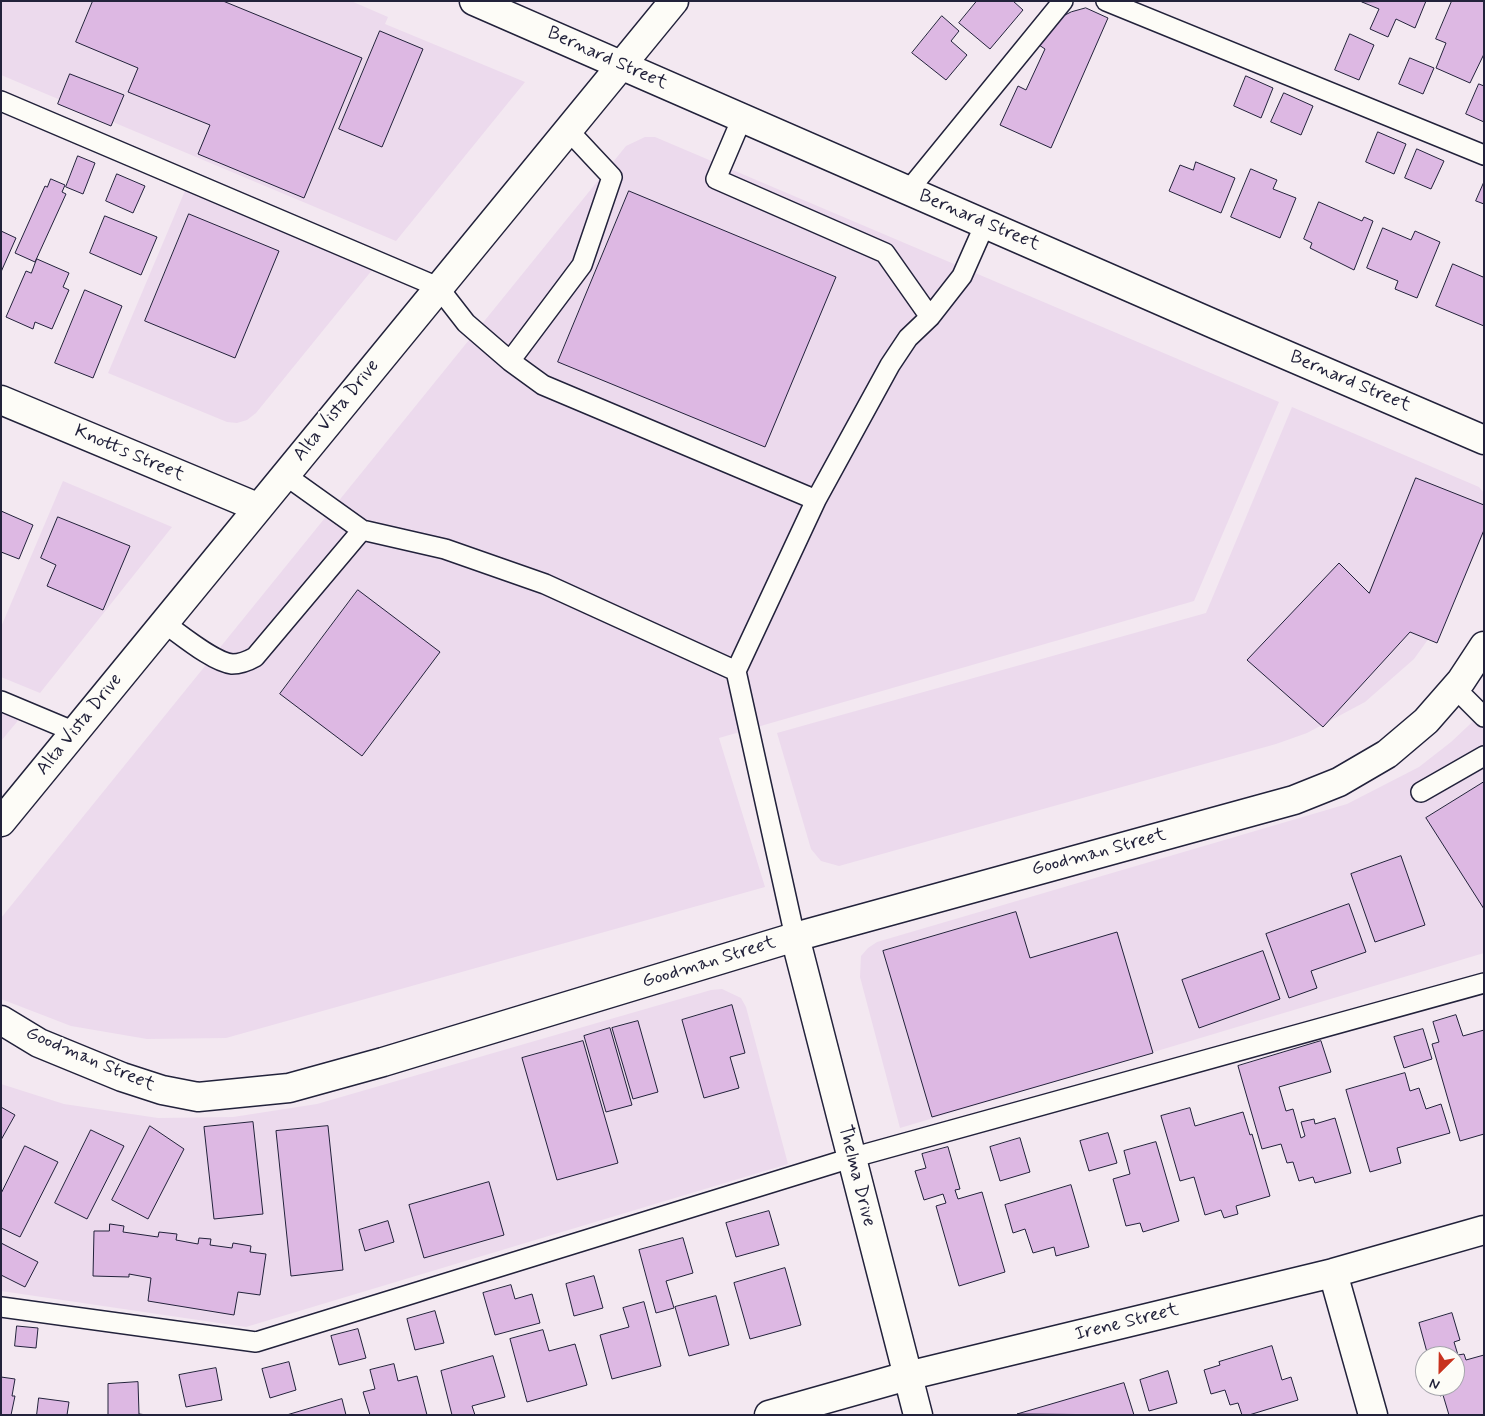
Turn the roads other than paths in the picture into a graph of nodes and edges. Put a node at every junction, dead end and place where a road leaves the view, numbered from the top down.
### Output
1 (474, 1) edge
2 (674, 1) edge
3 (1064, 1) edge
4 (1106, 1) edge
5 (622, 66) junction
6 (1, 101) edge
7 (742, 118) junction
8 (568, 130) junction
9 (1484, 155) edge
10 (908, 191) junction
11 (985, 224) junction
12 (438, 288) junction
13 (930, 317) junction
14 (510, 361) junction
15 (1, 400) edge
16 (1484, 440) edge
17 (284, 475) junction
18 (816, 500) junction
19 (257, 508) junction
20 (362, 530) junction
21 (164, 623) junction
22 (1484, 646) edge
23 (736, 671) junction
24 (1456, 688) junction
25 (1, 701) edge
26 (1484, 717) edge
27 (75, 732) junction
28 (1484, 756) edge
29 (1421, 792) dead end
30 (1, 822) edge
31 (795, 937) junction
32 (1484, 983) edge
33 (1, 1020) edge
34 (852, 1158) junction
35 (1484, 1230) edge
36 (1333, 1273) junction
37 (1, 1307) edge
38 (907, 1376) junction
39 (769, 1415) edge
40 (918, 1415) edge
41 (1374, 1415) edge

1 - 5 street, Bernard Street
2 - 5 street, Alta Vista Drive
3 - 10 lane
4 - 9 lane
5 - 7 street, Bernard Street
5 - 8 street, Alta Vista Drive
6 - 12 lane
7 - 10 street, Bernard Street
7 - 13 lane
8 - 12 street, Alta Vista Drive
8 - 14 lane
10 - 11 street, Bernard Street
11 - 13 lane
11 - 16 street, Bernard Street
12 - 14 lane
12 - 17 street, Alta Vista Drive
13 - 18 lane
14 - 18 lane
15 - 19 street, Knotts Street
17 - 19 street, Alta Vista Drive
17 - 20 lane
18 - 23 lane
19 - 21 street, Alta Vista Drive
20 - 21 lane
20 - 23 lane
21 - 27 street, Alta Vista Drive
22 - 24 street, Goodman Street
23 - 31 lane
24 - 26 lane
24 - 31 street, Goodman Street
25 - 27 lane
27 - 30 street, Alta Vista Drive
28 - 29 lane
31 - 33 street, Goodman Street
31 - 34 street, Thelma Drive
32 - 34 lane
34 - 37 lane
34 - 38 street, Thelma Drive
35 - 36 street, Irene Street
36 - 38 street, Irene Street
36 - 41 street
38 - 39 street, Irene Street
38 - 40 street, Thelma Drive

